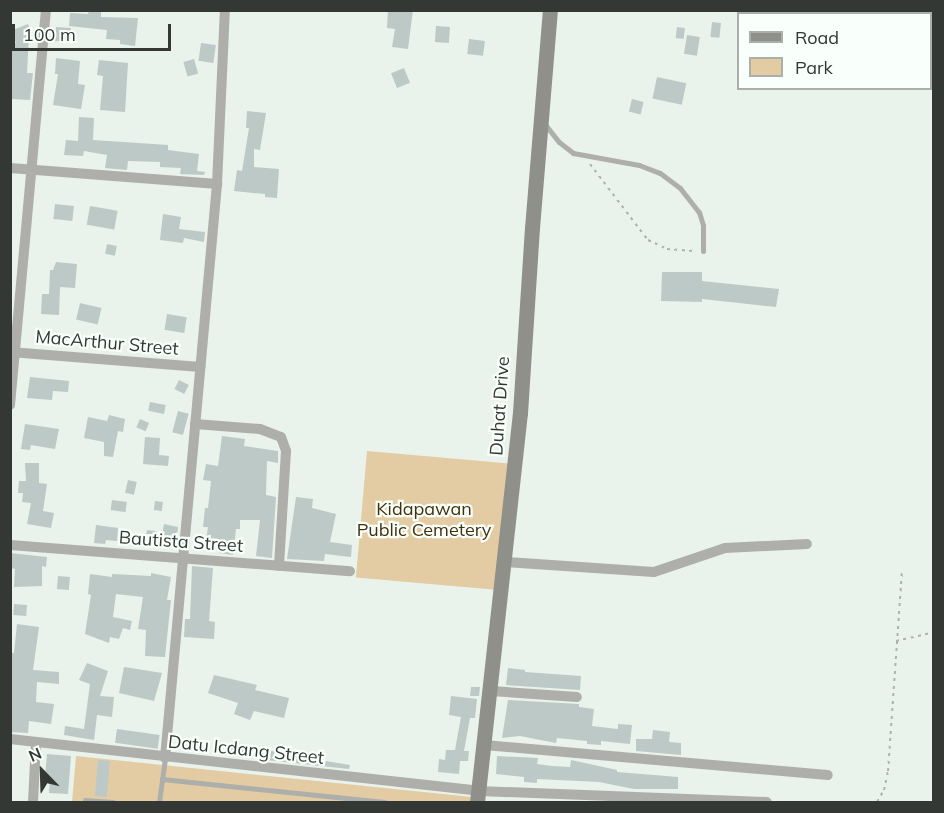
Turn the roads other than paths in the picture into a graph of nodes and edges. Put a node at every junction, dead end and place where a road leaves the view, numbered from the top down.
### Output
1 (46, 10) edge
2 (225, 10) edge
3 (550, 10) edge
4 (541, 119) junction
5 (10, 168) edge
6 (31, 170) junction
7 (217, 184) junction
8 (703, 251) road end
9 (12, 352) edge
10 (200, 367) junction
11 (10, 405) edge
12 (195, 424) junction
13 (807, 544) dead end
14 (10, 545) edge
15 (182, 558) junction
16 (506, 562) junction
17 (279, 566) junction
18 (350, 571) dead end
19 (491, 691) junction
20 (577, 697) dead end
21 (10, 739) edge
22 (36, 743) junction
23 (484, 744) junction
24 (165, 758) junction
25 (828, 775) dead end
26 (162, 779) junction
27 (478, 796) edge
28 (85, 800) dead end
29 (33, 802) edge
30 (113, 802) edge
31 (159, 802) edge
32 (385, 802) edge
33 (746, 802) edge
34 (767, 802) edge

1 - 6 street
2 - 7 street
3 - 4 street, Duhat Drive
4 - 8 lane
4 - 16 street, Duhat Drive
5 - 6 street
6 - 7 street
6 - 9 street
7 - 10 street
9 - 10 street, MacArthur Street
9 - 11 street
10 - 12 street
12 - 15 street
12 - 17 street
13 - 16 street
14 - 15 street, Bautista Street
15 - 17 street, Bautista Street
15 - 24 street
16 - 19 street, Duhat Drive
17 - 18 street, Bautista Street
19 - 20 street
19 - 23 street, Duhat Drive
21 - 22 street, Datu Icdang Street
22 - 24 street, Datu Icdang Street
22 - 29 street
23 - 25 street
23 - 27 street, Duhat Drive
24 - 26 lane
24 - 27 street, Datu Icdang Street
26 - 31 lane
26 - 32 lane
27 - 33 street, Datu Icdang Street
28 - 30 lane
33 - 34 street, Datu Icdang Street

